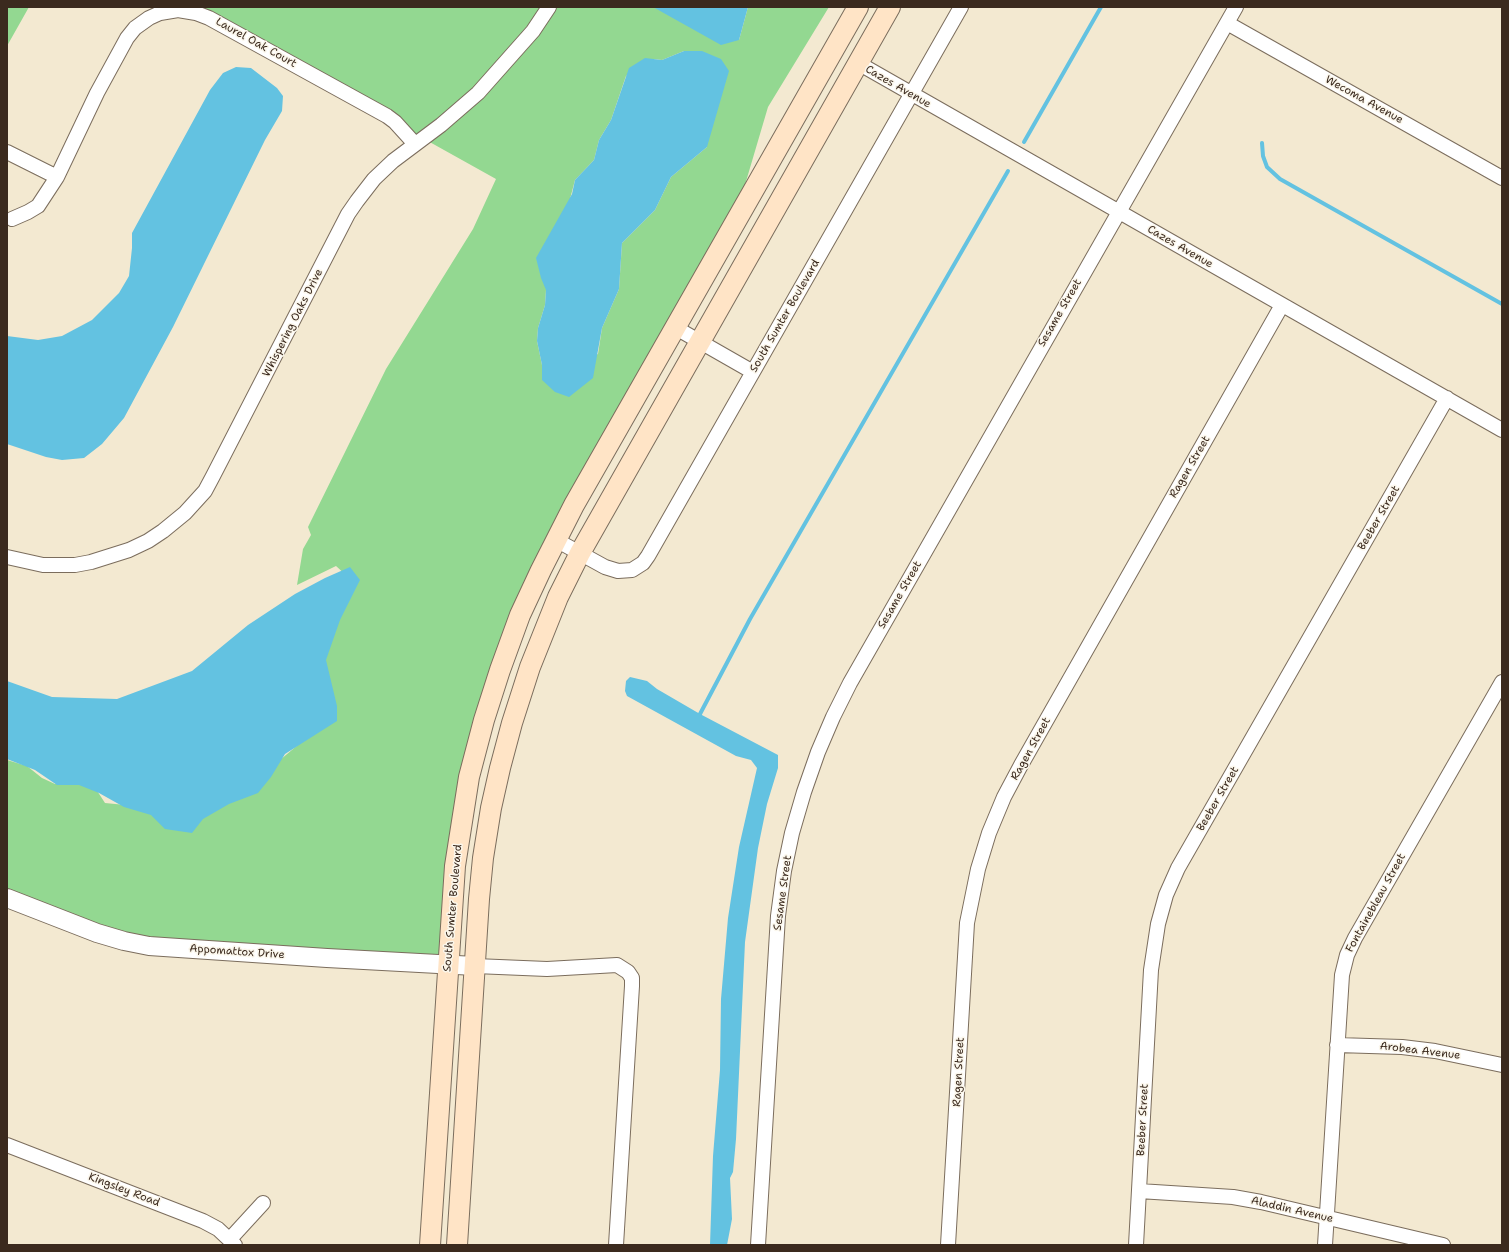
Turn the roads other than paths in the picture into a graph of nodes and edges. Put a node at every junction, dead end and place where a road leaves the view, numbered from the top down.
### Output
1 (549, 7) edge
2 (858, 7) edge
3 (890, 7) edge
4 (962, 7) edge
5 (1236, 7) edge
6 (1227, 23) junction
7 (858, 63) junction
8 (912, 94) junction
9 (415, 144) junction
10 (7, 152) edge
11 (57, 177) junction
12 (1502, 178) edge
13 (1118, 212) junction
14 (12, 219) dead end
15 (1282, 305) junction
16 (676, 328) junction
17 (700, 342) junction
18 (753, 372) junction
19 (1447, 398) junction
20 (1502, 430) edge
21 (556, 540) junction
22 (580, 553) junction
23 (7, 557) edge
24 (1502, 682) edge
25 (7, 898) edge
26 (448, 966) junction
27 (475, 966) junction
28 (1337, 1045) junction
29 (1502, 1065) edge
30 (7, 1145) edge
31 (1139, 1191) junction
32 (263, 1203) dead end
33 (1327, 1218) junction
34 (232, 1242) edge
35 (430, 1245) edge
36 (457, 1245) edge
37 (616, 1245) edge
38 (758, 1245) edge
39 (948, 1245) edge
40 (1136, 1245) edge
41 (1325, 1245) edge
42 (1443, 1245) edge

1 - 9 street, Whispering Oaks Drive
2 - 16 main road, South Sumter Boulevard
3 - 7 main road
4 - 8 street, South Sumter Boulevard
5 - 6 street, Sesame Street
6 - 12 street, Wecoma Avenue
6 - 13 street, Sesame Street
7 - 8 street, Cazes Avenue
7 - 17 main road
8 - 13 street, Cazes Avenue
8 - 18 street, South Sumter Boulevard
9 - 11 street, Laurel Oak Court
9 - 23 street, Whispering Oaks Drive
10 - 11 street
11 - 14 street, Laurel Oak Court
13 - 15 street, Cazes Avenue
13 - 38 street, Sesame Street
15 - 19 street, Cazes Avenue
15 - 39 street, Ragen Street
16 - 17 street
16 - 21 main road, South Sumter Boulevard
17 - 18 street
17 - 22 main road
18 - 22 street, South Sumter Boulevard
19 - 20 street, Cazes Avenue
19 - 31 street, Beeber Street
21 - 22 street, South Sumter Boulevard
21 - 26 main road, South Sumter Boulevard
22 - 27 main road
24 - 28 street, Fontainebleau Street
25 - 26 street, Appomattox Drive
26 - 27 street, Appomattox Drive
26 - 35 main road, South Sumter Boulevard
27 - 36 main road
27 - 37 street
28 - 29 street, Arobea Avenue
28 - 33 street, Fontainebleau Street
30 - 34 street, Kingsley Road
31 - 33 street, Aladdin Avenue
31 - 40 street, Beeber Street
32 - 34 street
33 - 41 street, Fontainebleau Street
33 - 42 street, Aladdin Avenue

